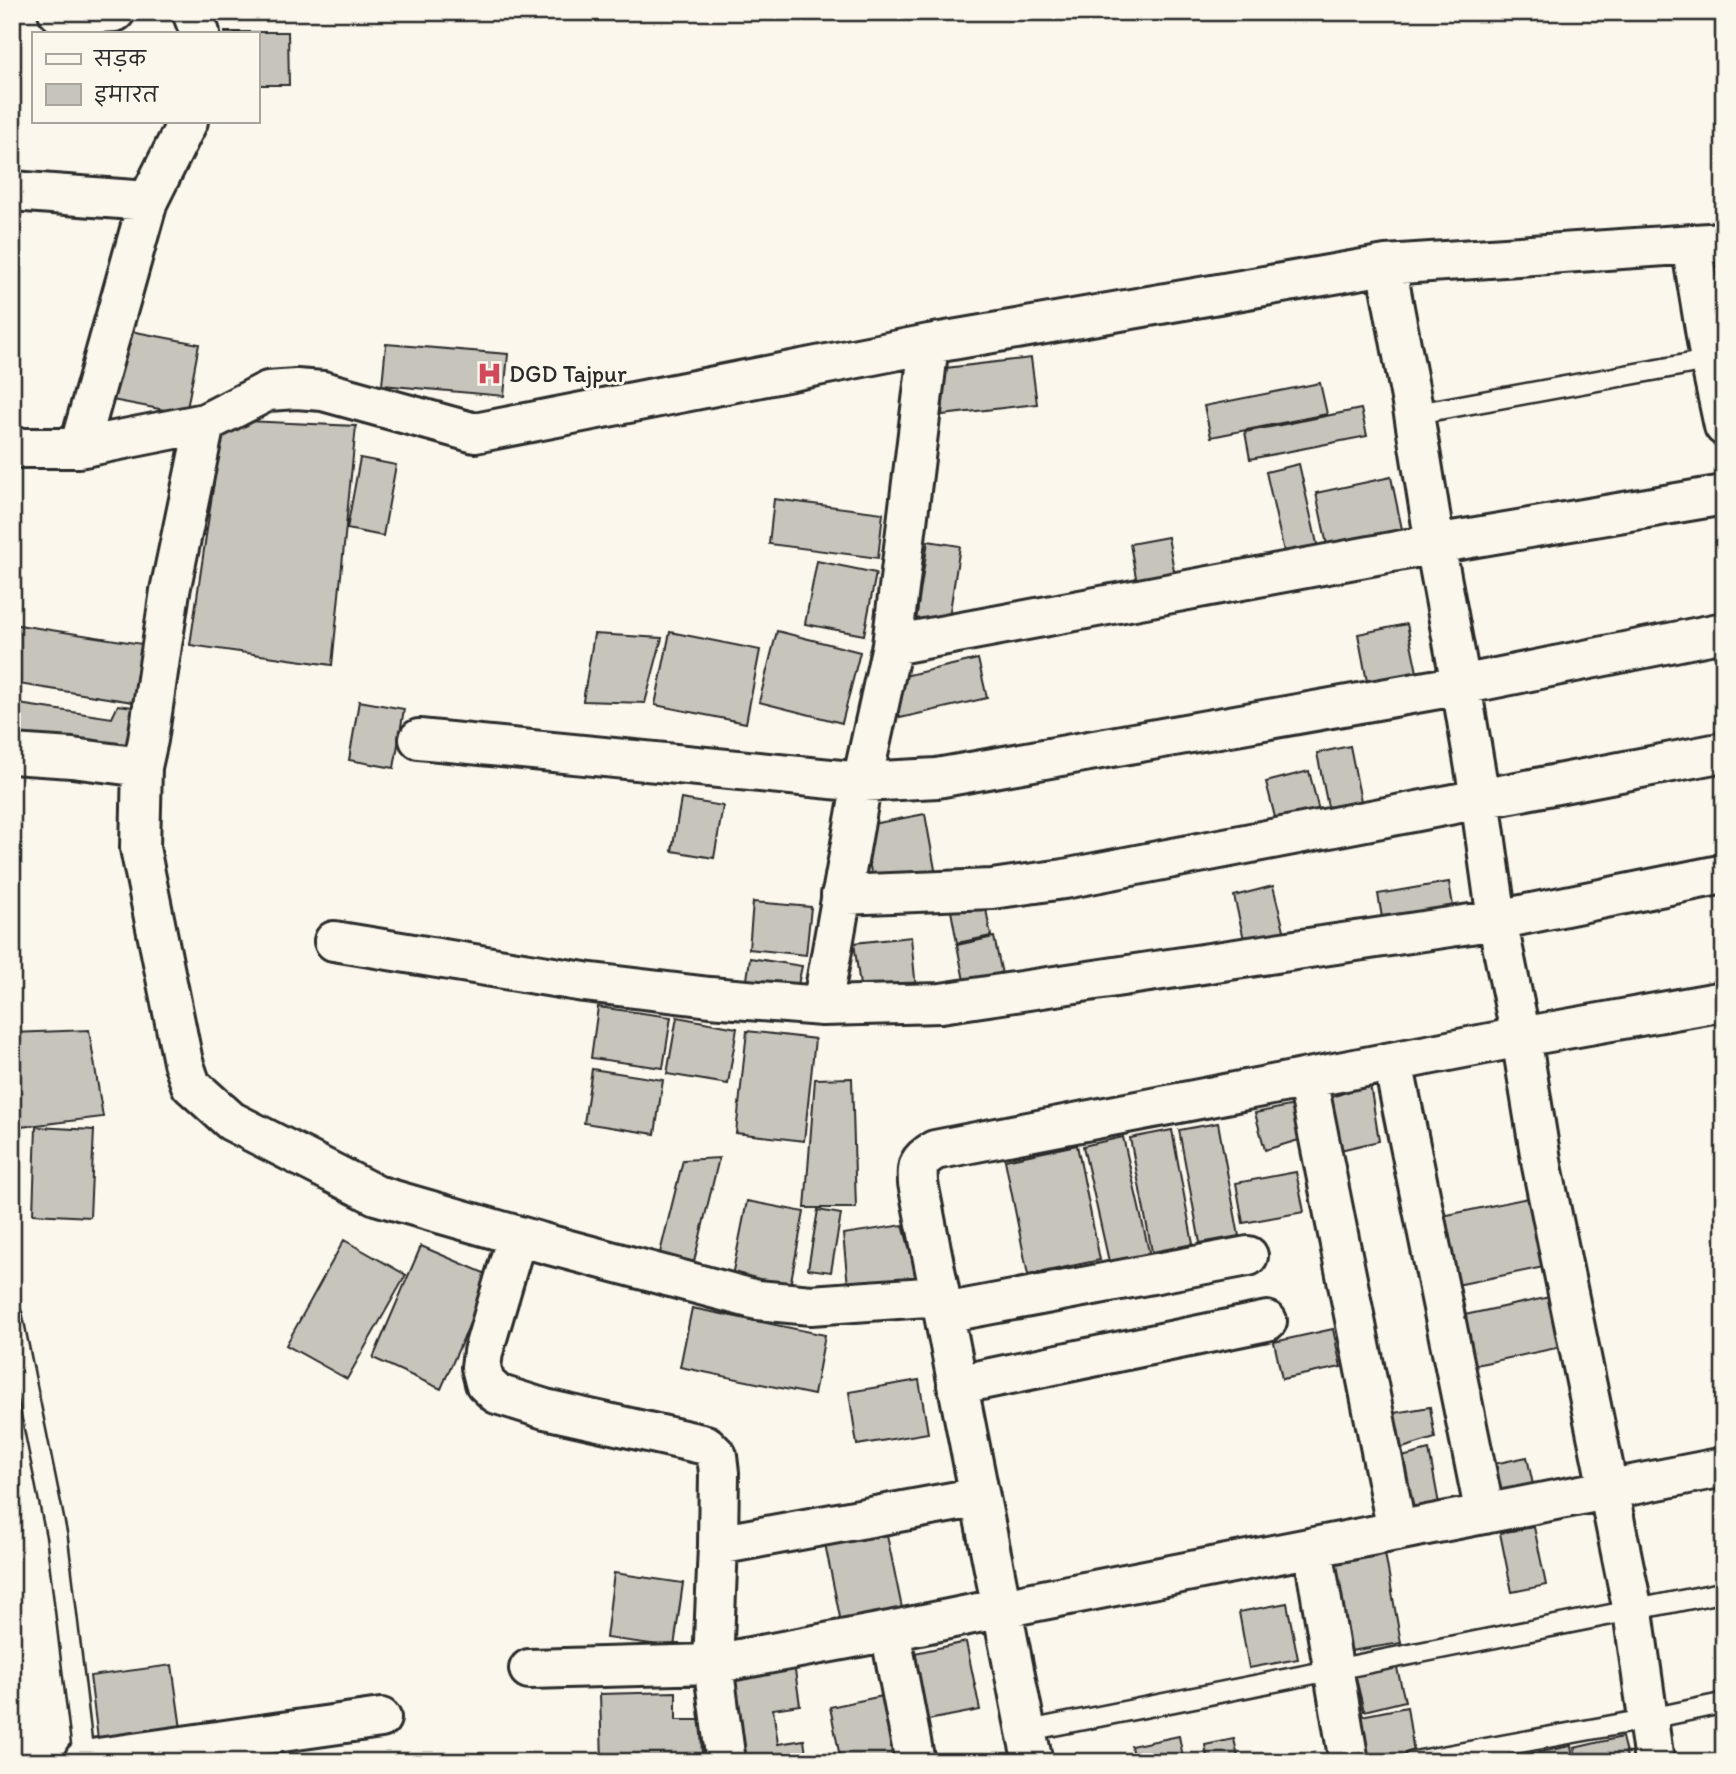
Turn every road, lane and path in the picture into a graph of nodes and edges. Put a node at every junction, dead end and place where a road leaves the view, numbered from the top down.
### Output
1 (58, 12) edge
2 (115, 12) edge
3 (192, 12) edge
4 (200, 32) edge
5 (188, 122) edge
6 (12, 191) edge
7 (148, 201) junction
8 (1707, 243) edge
9 (1386, 265) junction
10 (929, 344) junction
11 (1710, 360) junction
12 (1414, 414) junction
13 (205, 424) junction
14 (1724, 426) edge
15 (12, 448) edge
16 (79, 448) junction
17 (1724, 495) edge
18 (1435, 544) junction
19 (1724, 632) edge
20 (892, 645) junction
21 (1461, 685) junction
22 (419, 739) dead end
23 (1724, 752) edge
24 (12, 754) edge
25 (142, 767) junction
26 (862, 782) junction
27 (1480, 798) junction
28 (1724, 874) edge
29 (841, 895) junction
30 (1497, 920) junction
31 (334, 941) dead end
32 (1724, 1001) edge
33 (822, 1006) junction
34 (1521, 1037) junction
35 (1392, 1062) junction
36 (1307, 1078) junction
37 (517, 1236) junction
38 (1248, 1256) dead end
39 (942, 1305) junction
40 (12, 1317) edge
41 (1267, 1321) dead end
42 (957, 1385) junction
43 (1724, 1467) edge
44 (1607, 1491) junction
45 (980, 1497) junction
46 (1485, 1514) junction
47 (1397, 1531) junction
48 (718, 1545) junction
49 (1312, 1548) junction
50 (1724, 1592) edge
51 (1002, 1608) junction
52 (1633, 1611) junction
53 (890, 1631) junction
54 (713, 1664) junction
55 (529, 1669) dead end
56 (1334, 1671) junction
57 (1724, 1703) edge
58 (381, 1718) dead end
59 (1648, 1719) junction
60 (1029, 1746) edge
61 (84, 1761) edge
62 (913, 1761) edge
63 (726, 1762) edge
64 (1349, 1762) edge
65 (1412, 1762) edge
66 (1654, 1762) edge

1 - 2 street
3 - 4 street
5 - 7 street
6 - 7 street
7 - 16 street
8 - 9 street
8 - 11 street
9 - 10 street
9 - 12 street
10 - 13 street
10 - 20 street
11 - 12 lane
11 - 14 street
12 - 18 street
13 - 16 street
13 - 25 street
15 - 16 street
17 - 18 street
18 - 20 street
18 - 21 street
19 - 21 street
20 - 26 street
21 - 26 street
21 - 27 street
22 - 26 street
23 - 27 street
24 - 25 street
25 - 37 street
26 - 29 street
27 - 29 street
27 - 30 street
28 - 30 street
29 - 33 street
30 - 33 street
30 - 34 street
31 - 33 street
32 - 34 street
34 - 35 street
34 - 44 street
35 - 36 street
35 - 46 street
36 - 39 street
36 - 47 street
37 - 39 street
37 - 48 street
38 - 39 street
39 - 42 street
40 - 61 lane
41 - 42 street
42 - 45 street
43 - 44 street
44 - 46 street
44 - 52 street
45 - 48 street
45 - 51 street
46 - 47 street
47 - 49 street
48 - 54 street
49 - 51 street
49 - 56 street
50 - 52 lane
51 - 53 street
51 - 60 street
52 - 56 lane
52 - 59 street
53 - 54 street
53 - 62 street
54 - 55 street
54 - 63 street
56 - 60 lane
56 - 64 street
57 - 59 lane
58 - 61 street
59 - 65 lane
59 - 66 street

